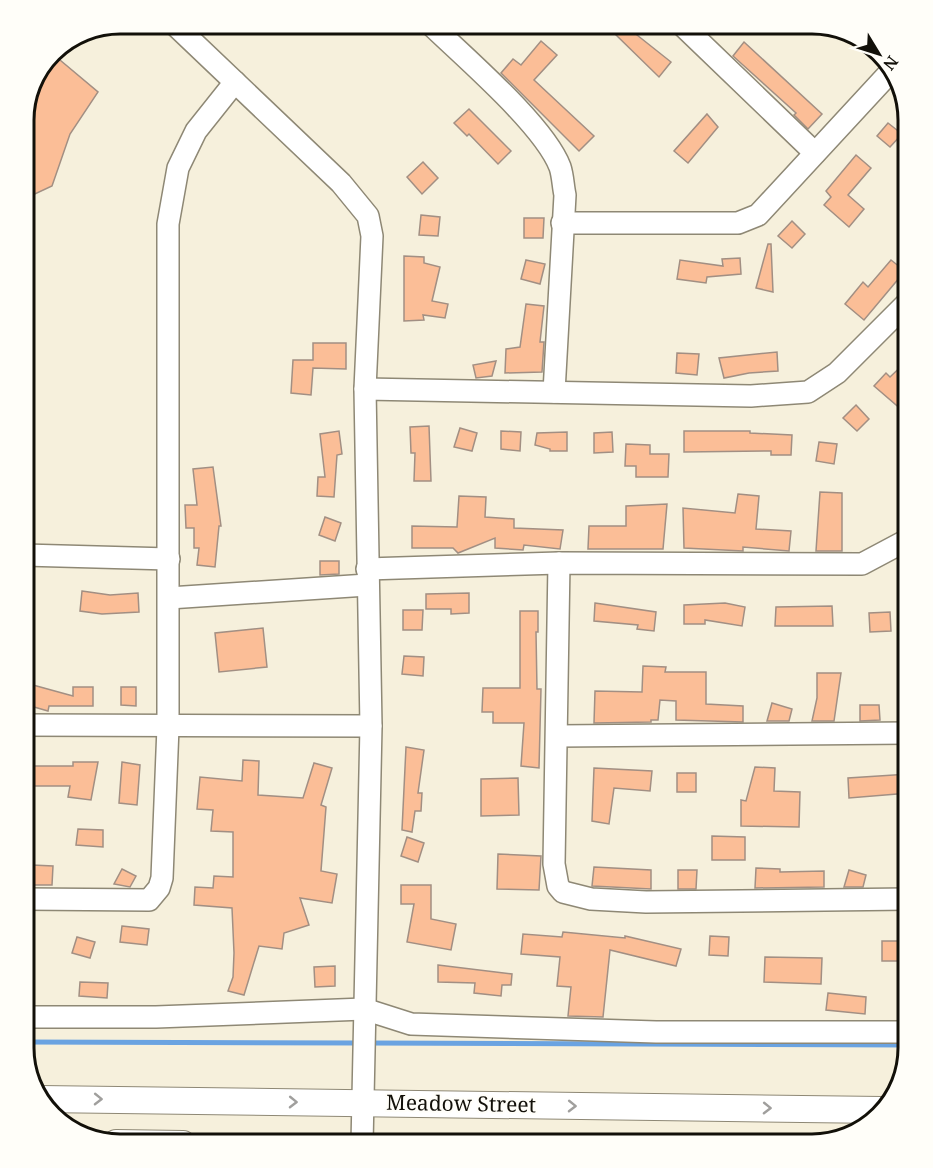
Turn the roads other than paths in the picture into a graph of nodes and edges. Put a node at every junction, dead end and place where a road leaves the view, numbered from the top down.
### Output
1 (185, 34) edge
2 (441, 34) edge
3 (692, 35) edge
4 (235, 82) junction
5 (879, 84) edge
6 (815, 153) junction
7 (562, 223) junction
8 (898, 312) edge
9 (365, 389) junction
10 (555, 392) junction
11 (898, 545) edge
12 (35, 555) edge
13 (169, 559) junction
14 (559, 563) junction
15 (367, 577) junction
16 (168, 598) junction
17 (34, 725) edge
18 (371, 726) junction
19 (168, 727) junction
20 (898, 733) edge
21 (558, 736) junction
22 (34, 899) edge
23 (898, 899) edge
24 (364, 1015) junction
25 (34, 1017) edge
26 (898, 1032) edge
27 (362, 1094) junction
28 (52, 1099) edge
29 (871, 1110) edge
30 (362, 1134) edge

1 - 4 street
2 - 7 street
3 - 6 street
4 - 9 street
4 - 13 street
5 - 6 street
6 - 7 street
7 - 10 street
8 - 10 street
9 - 10 street
9 - 15 street
11 - 14 street
12 - 13 street
13 - 16 street
14 - 15 street
14 - 21 street
15 - 16 street
15 - 18 street
16 - 19 street
17 - 19 street
18 - 19 street
18 - 24 street
19 - 22 street
20 - 21 street
21 - 23 street
24 - 25 street
24 - 26 street
24 - 27 street
28 -> 27 street, Meadow Street
27 -> 29 street, Meadow Street
27 - 30 street

